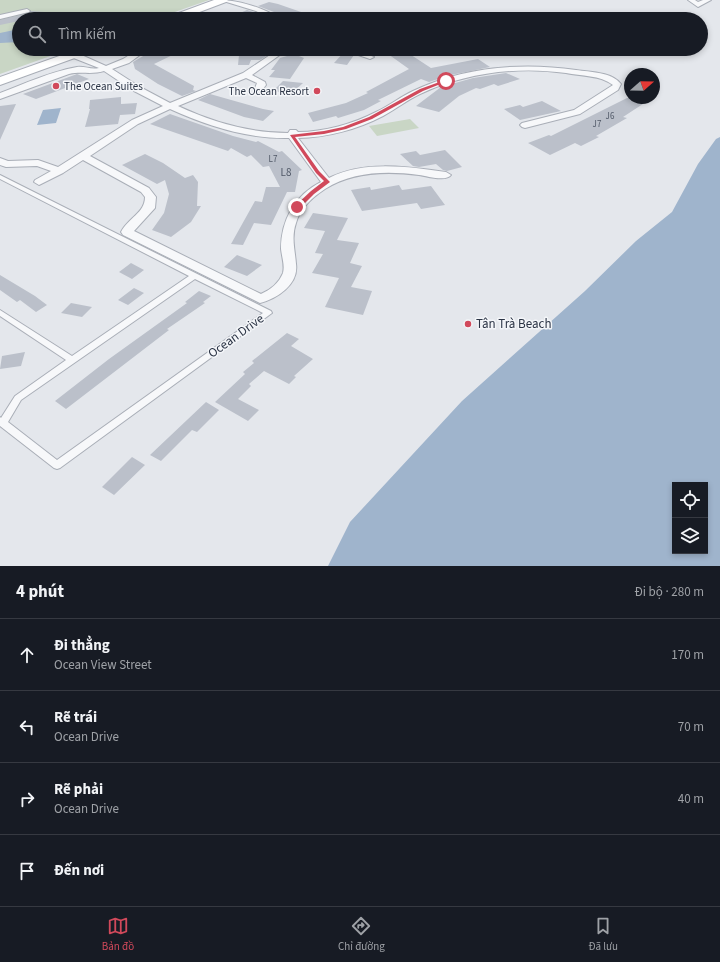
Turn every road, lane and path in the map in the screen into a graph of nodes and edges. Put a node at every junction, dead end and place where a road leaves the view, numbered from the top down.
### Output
1 (223, 0) edge
2 (691, 0) edge
3 (708, 0) edge
4 (27, 11) dead end
5 (22, 12) edge
6 (191, 12) edge
7 (262, 12) edge
8 (12, 14) edge
9 (0, 17) edge
10 (71, 56) edge
11 (87, 56) edge
12 (92, 56) edge
13 (134, 56) edge
14 (273, 56) edge
15 (367, 56) edge
16 (370, 57) dead end
17 (116, 66) junction
18 (105, 69) junction
19 (246, 74) junction
20 (0, 82) edge
21 (259, 88) dead end
22 (0, 96) edge
23 (174, 104) junction
24 (525, 125) dead end
25 (292, 134) junction
26 (83, 156) junction
27 (0, 161) edge
28 (59, 171) junction
29 (446, 175) dead end
30 (0, 177) edge
31 (39, 182) dead end
32 (328, 182) junction
33 (198, 274) junction
34 (0, 312) edge
35 (72, 360) junction
36 (1, 422) edge

1 - 6 main road
1 - 7 street
2 - 3 street
4 - 5 street
8 - 9 street
10 - 20 main road
11 - 18 street
12 - 17 street
13 - 17 street
14 - 19 street
15 - 16 street
17 - 18 street
17 - 23 street
18 - 22 street
18 - 23 street
19 - 21 street
19 - 23 street
23 - 25 street
23 - 26 street
24 - 25 street
25 - 32 street
26 - 28 street
26 - 33 street
27 - 28 street
28 - 31 street
29 - 32 street, Ocean Drive
30 - 33 lane, Ocean Drive
32 - 33 street, Ocean Drive
33 - 35 lane
33 - 36 lane, Ocean Drive
34 - 35 lane
35 - 36 lane

